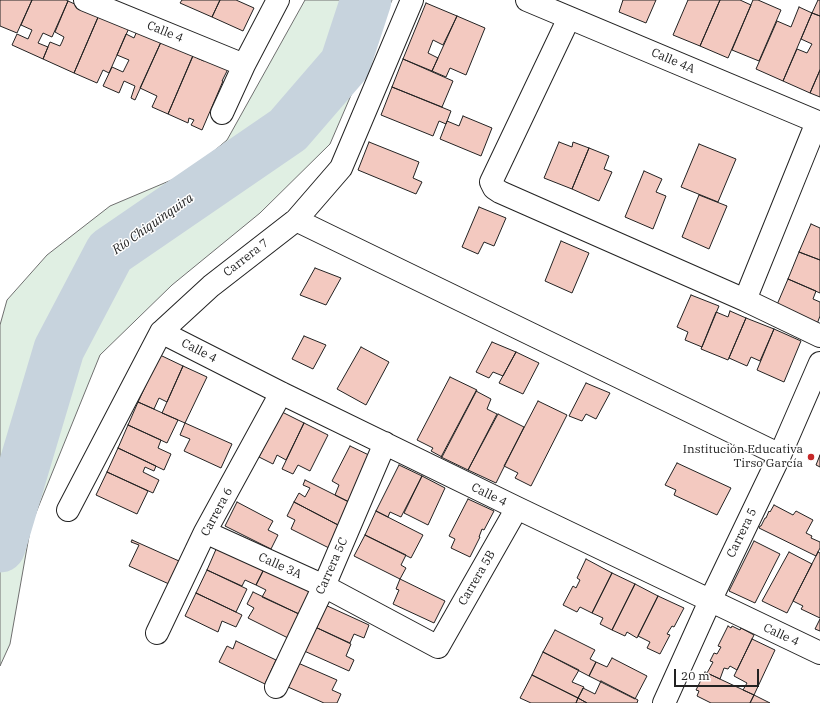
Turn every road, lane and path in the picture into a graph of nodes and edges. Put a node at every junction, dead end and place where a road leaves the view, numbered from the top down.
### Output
1 (85, 0) edge
2 (278, 0) edge
3 (412, 0) edge
4 (527, 0) edge
5 (569, 18) junction
6 (244, 65) junction
7 (222, 113) dead end
8 (818, 122) edge
9 (296, 220) junction
10 (745, 300) junction
11 (161, 332) junction
12 (820, 336) edge
13 (820, 364) edge
14 (281, 393) junction
15 (385, 443) junction
16 (780, 455) junction
17 (517, 508) junction
18 (68, 510) dead end
19 (205, 532) junction
20 (324, 586) junction
21 (710, 601) junction
22 (157, 633) dead end
23 (438, 647) joint
24 (820, 653) edge
25 (276, 687) dead end
26 (664, 703) edge

1 - 6 street, Calle 4
2 - 6 street
3 - 9 street, Carrera 7
4 - 5 street, Calle 4A
5 - 8 street, Calle 4A
5 - 10 street
6 - 7 street
8 - 10 street
9 - 11 street, Carrera 7
9 - 16 street
10 - 12 street
11 - 14 street, Calle 4
11 - 18 street, Carrera 7
13 - 16 street, Carrera 5
14 - 15 street, Calle 4
14 - 19 street, Carrera 6
15 - 17 street, Calle 4
15 - 20 street, Carrera 5C
16 - 21 street, Carrera 5
17 - 21 street, Calle 4
17 - 23 street, Carrera 5B
19 - 20 street, Calle 3A
19 - 22 street, Carrera 6
20 - 23 street, Calle 3A
20 - 25 street, Carrera 5C
21 - 24 street, Calle 4
21 - 26 street, Carrera 5

